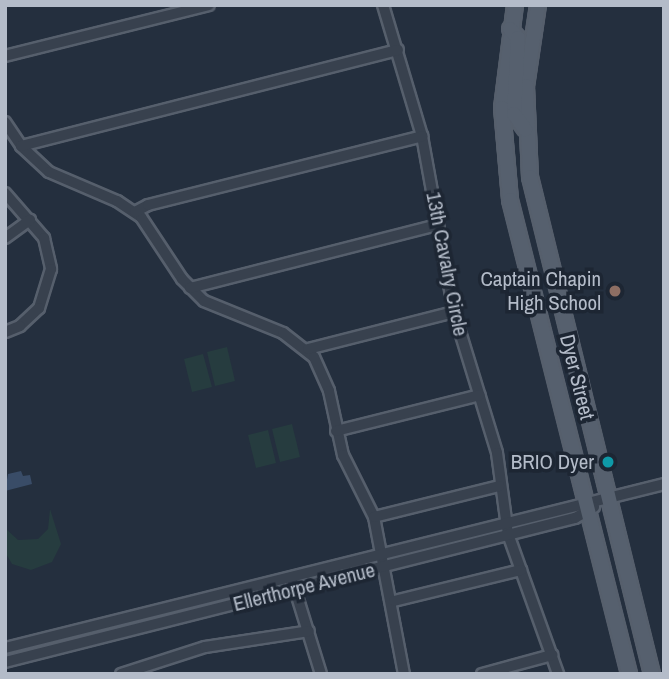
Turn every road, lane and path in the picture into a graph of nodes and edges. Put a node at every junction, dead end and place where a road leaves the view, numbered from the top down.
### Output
1 (209, 5) edge
2 (383, 5) edge
3 (515, 5) edge
4 (538, 5) edge
5 (509, 29) junction
6 (398, 50) junction
7 (5, 56) edge
8 (5, 122) edge
9 (525, 129) junction
10 (422, 136) junction
11 (21, 146) junction
12 (5, 192) edge
13 (135, 212) junction
14 (30, 220) junction
15 (438, 225) junction
16 (5, 239) edge
17 (190, 288) junction
18 (454, 312) junction
19 (5, 332) edge
20 (308, 349) junction
21 (480, 395) junction
22 (336, 430) junction
23 (664, 484) edge
24 (499, 486) junction
25 (596, 504) junction
26 (374, 517) junction
27 (507, 529) junction
28 (383, 553) junction
29 (387, 566) junction
30 (521, 570) junction
31 (291, 576) junction
32 (296, 589) junction
33 (394, 601) junction
34 (309, 631) junction
35 (5, 648) edge
36 (552, 655) junction
37 (5, 662) edge
38 (121, 674) edge
39 (321, 674) edge
40 (404, 674) edge
41 (482, 674) edge
42 (558, 674) edge
43 (629, 674) edge
44 (652, 674) edge

1 - 7 street
2 - 6 street, 13th Cavalry Circle
3 - 5 main road, Dyer Street
4 - 9 main road, Dyer Street
5 - 9 main road
5 - 25 main road, Dyer Street
6 - 10 street, 13th Cavalry Circle
6 - 11 street
8 - 11 street
9 - 25 main road, Dyer Street
10 - 13 street
10 - 15 street, 13th Cavalry Circle
11 - 13 street
12 - 14 street
13 - 17 street
14 - 16 street
14 - 19 street
15 - 17 street
15 - 18 street, 13th Cavalry Circle
17 - 20 street
18 - 20 street
18 - 21 street, 13th Cavalry Circle
20 - 22 street
21 - 22 street
21 - 24 street, 13th Cavalry Circle
22 - 26 street
23 - 25 street, Ellerthorpe Avenue
24 - 26 street
24 - 27 street, 13th Cavalry Circle
25 - 27 street, Ellerthorpe Avenue
25 - 43 main road, Dyer Street
25 - 44 main road, Dyer Street
26 - 28 street
27 - 28 street, Ellerthorpe Avenue
27 - 29 street, Ellerthorpe Avenue
27 - 30 street, 13th Cavalry Circle
28 - 29 street
28 - 31 street, Ellerthorpe Avenue
29 - 32 street, Ellerthorpe Avenue
29 - 33 street
30 - 33 street
30 - 36 street, 13th Cavalry Circle
31 - 32 street
31 - 35 street, Ellerthorpe Avenue
32 - 34 street
32 - 37 street, Ellerthorpe Avenue
33 - 40 street
34 - 38 street
34 - 39 street
36 - 41 street
36 - 42 street, 13th Cavalry Circle

